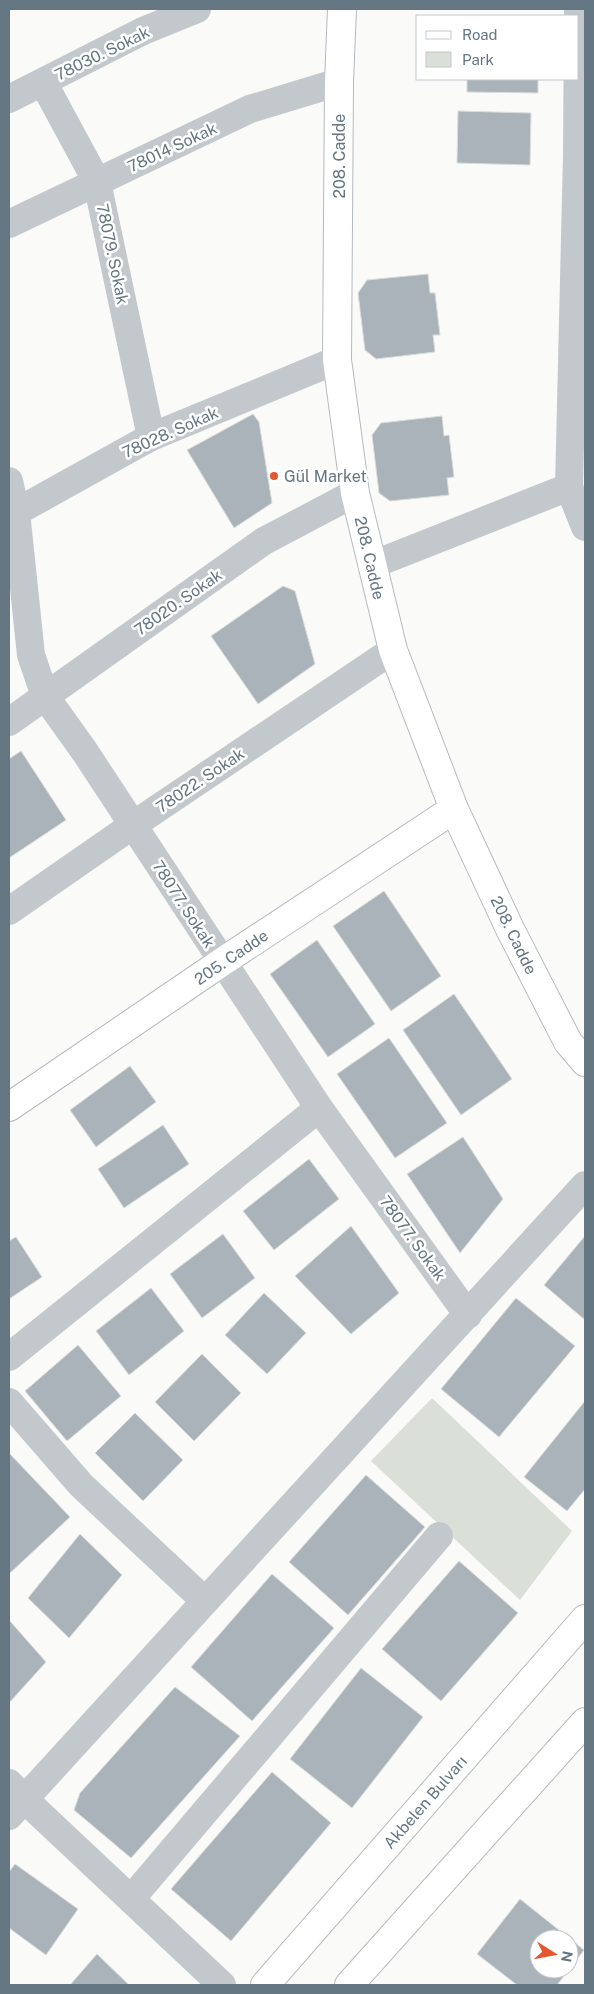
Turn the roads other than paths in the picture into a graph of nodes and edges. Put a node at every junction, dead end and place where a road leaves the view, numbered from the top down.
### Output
1 (197, 9) edge
2 (342, 9) edge
3 (579, 36) edge
4 (43, 82) junction
5 (339, 82) junction
6 (9, 99) edge
7 (582, 117) edge
8 (97, 182) junction
9 (9, 224) edge
10 (337, 360) junction
11 (151, 437) junction
12 (9, 481) edge
13 (569, 487) junction
14 (355, 493) junction
15 (12, 514) edge
16 (585, 527) edge
17 (372, 565) junction
18 (393, 650) junction
19 (45, 696) junction
20 (9, 722) edge
21 (454, 809) junction
22 (133, 825) junction
23 (9, 911) edge
24 (222, 962) junction
25 (585, 1062) edge
26 (9, 1107) edge
27 (319, 1108) junction
28 (585, 1185) edge
29 (468, 1315) junction
30 (9, 1357) edge
31 (9, 1402) edge
32 (439, 1536) dead end
33 (205, 1601) junction
34 (585, 1619) edge
35 (585, 1722) edge
36 (14, 1799) edge
37 (131, 1899) junction
38 (222, 1985) edge
39 (265, 1985) edge
40 (349, 1985) edge

1 - 4 street, 78030. Sokak
2 - 5 street, 208. Cadde
3 - 7 street
4 - 6 street, 78030. Sokak
4 - 8 street, 78079. Sokak
5 - 8 street, 78014 Sokak
5 - 10 street, 208. Cadde
7 - 13 street
8 - 9 street, 78014 Sokak
8 - 11 street, 78079. Sokak
10 - 11 street, 78028. Sokak
10 - 14 street, 208. Cadde
11 - 15 street, 78028. Sokak
12 - 15 street, 78077. Sokak
13 - 16 street
13 - 17 street
14 - 17 street, 208. Cadde
14 - 19 street, 78020. Sokak
15 - 19 street, 78077. Sokak
17 - 18 street, 208. Cadde
18 - 21 street, 208. Cadde
18 - 22 street, 78022. Sokak
19 - 20 street, 78020. Sokak
19 - 22 street, 78077. Sokak
21 - 24 street, 205. Cadde
21 - 25 street, 208. Cadde
22 - 23 street, 78022. Sokak
22 - 24 street, 78077. Sokak
24 - 26 street, 205. Cadde
24 - 27 street, 78077. Sokak
27 - 29 street, 78077. Sokak
27 - 30 street
28 - 29 street
29 - 33 street
31 - 33 street
32 - 37 street
33 - 36 street
34 - 39 street, Akbelen Bulvarı
35 - 40 street
36 - 37 street
37 - 38 street

